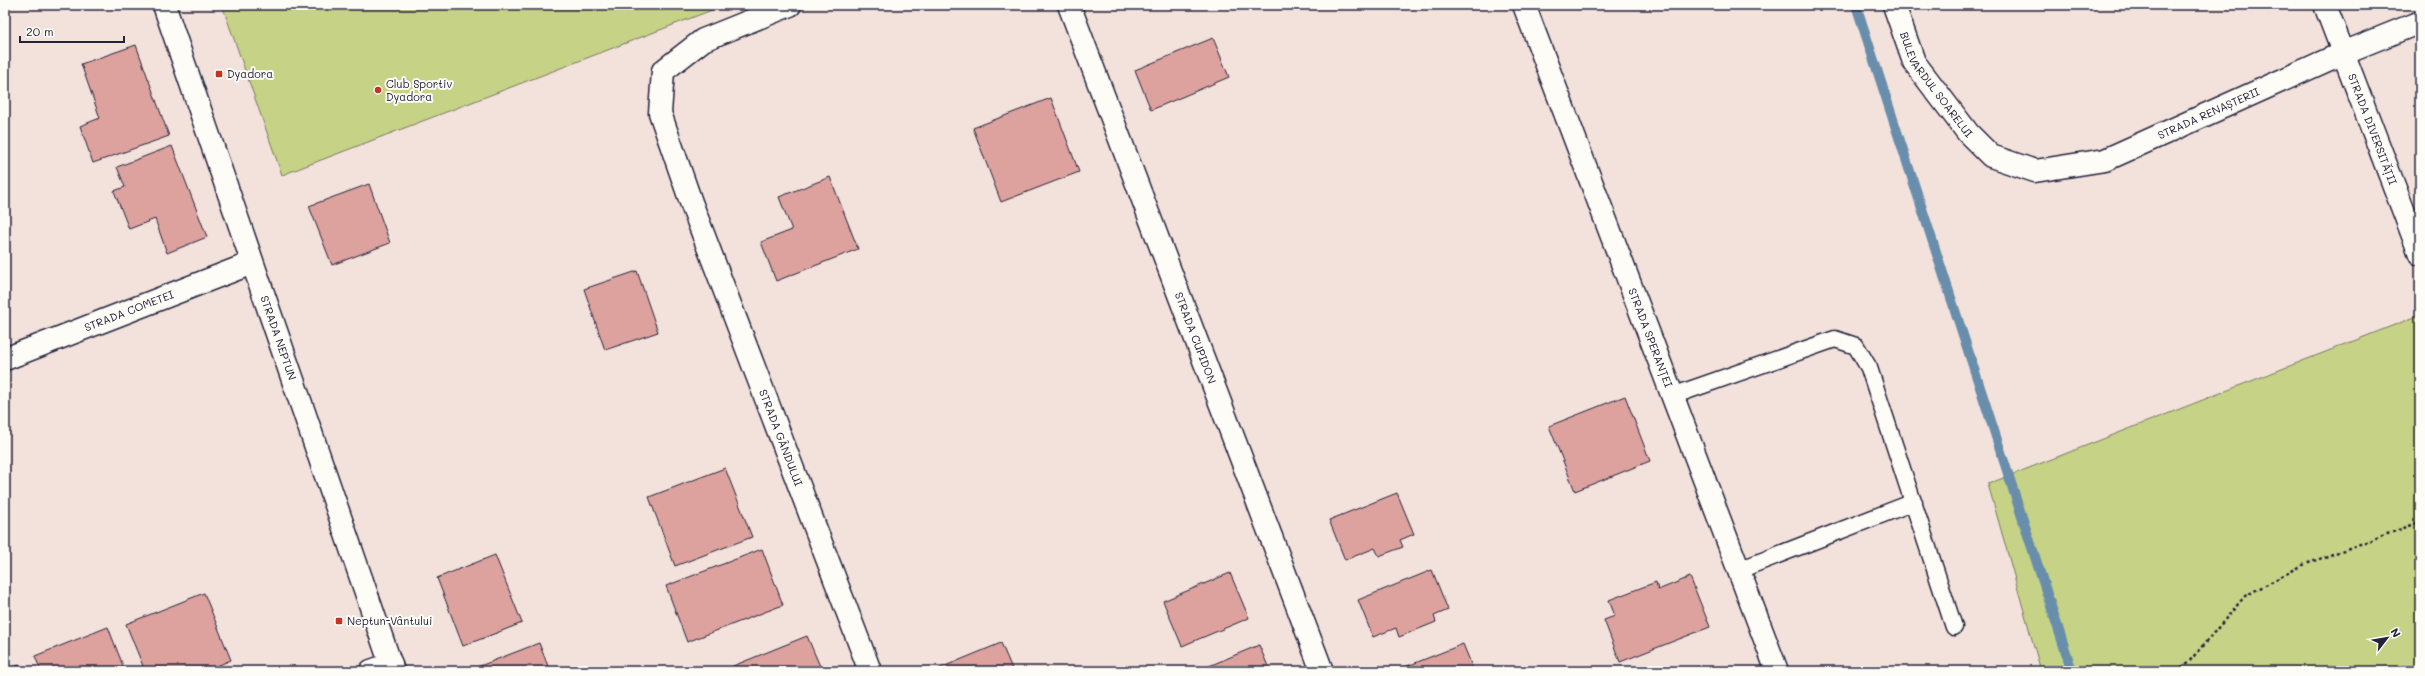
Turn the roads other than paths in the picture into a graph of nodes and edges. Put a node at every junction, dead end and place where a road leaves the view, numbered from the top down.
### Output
1 (164, 5) edge
2 (790, 5) edge
3 (1069, 5) edge
4 (1524, 5) edge
5 (1894, 5) edge
6 (2325, 5) edge
7 (2420, 22) edge
8 (2343, 53) junction
9 (1992, 156) joint
10 (2420, 254) edge
11 (252, 263) junction
12 (5, 360) edge
13 (1672, 396) junction
14 (1914, 502) junction
15 (1739, 570) junction
16 (1954, 627) dead end
17 (385, 669) edge
18 (870, 671) edge
19 (1322, 671) edge
20 (1777, 671) edge

1 - 11 street, STRADA NEPTUN
2 - 18 street, STRADA GÂNDULUI
3 - 19 street, STRADA CUPIDON
4 - 13 street, STRADA SPERANȚEI
5 - 9 street, BULEVARDUL SOARELUI
6 - 8 street, STRADA DIVERSITĂȚII
7 - 8 street, STRADA RENAȘTERII
8 - 9 street, STRADA RENAȘTERII
8 - 10 street, STRADA DIVERSITĂȚII
11 - 12 street, STRADA COMETEI
11 - 17 street, STRADA NEPTUN
13 - 14 lane
13 - 15 street, STRADA SPERANȚEI
14 - 15 lane
14 - 16 lane
15 - 20 street, STRADA SPERANȚEI

